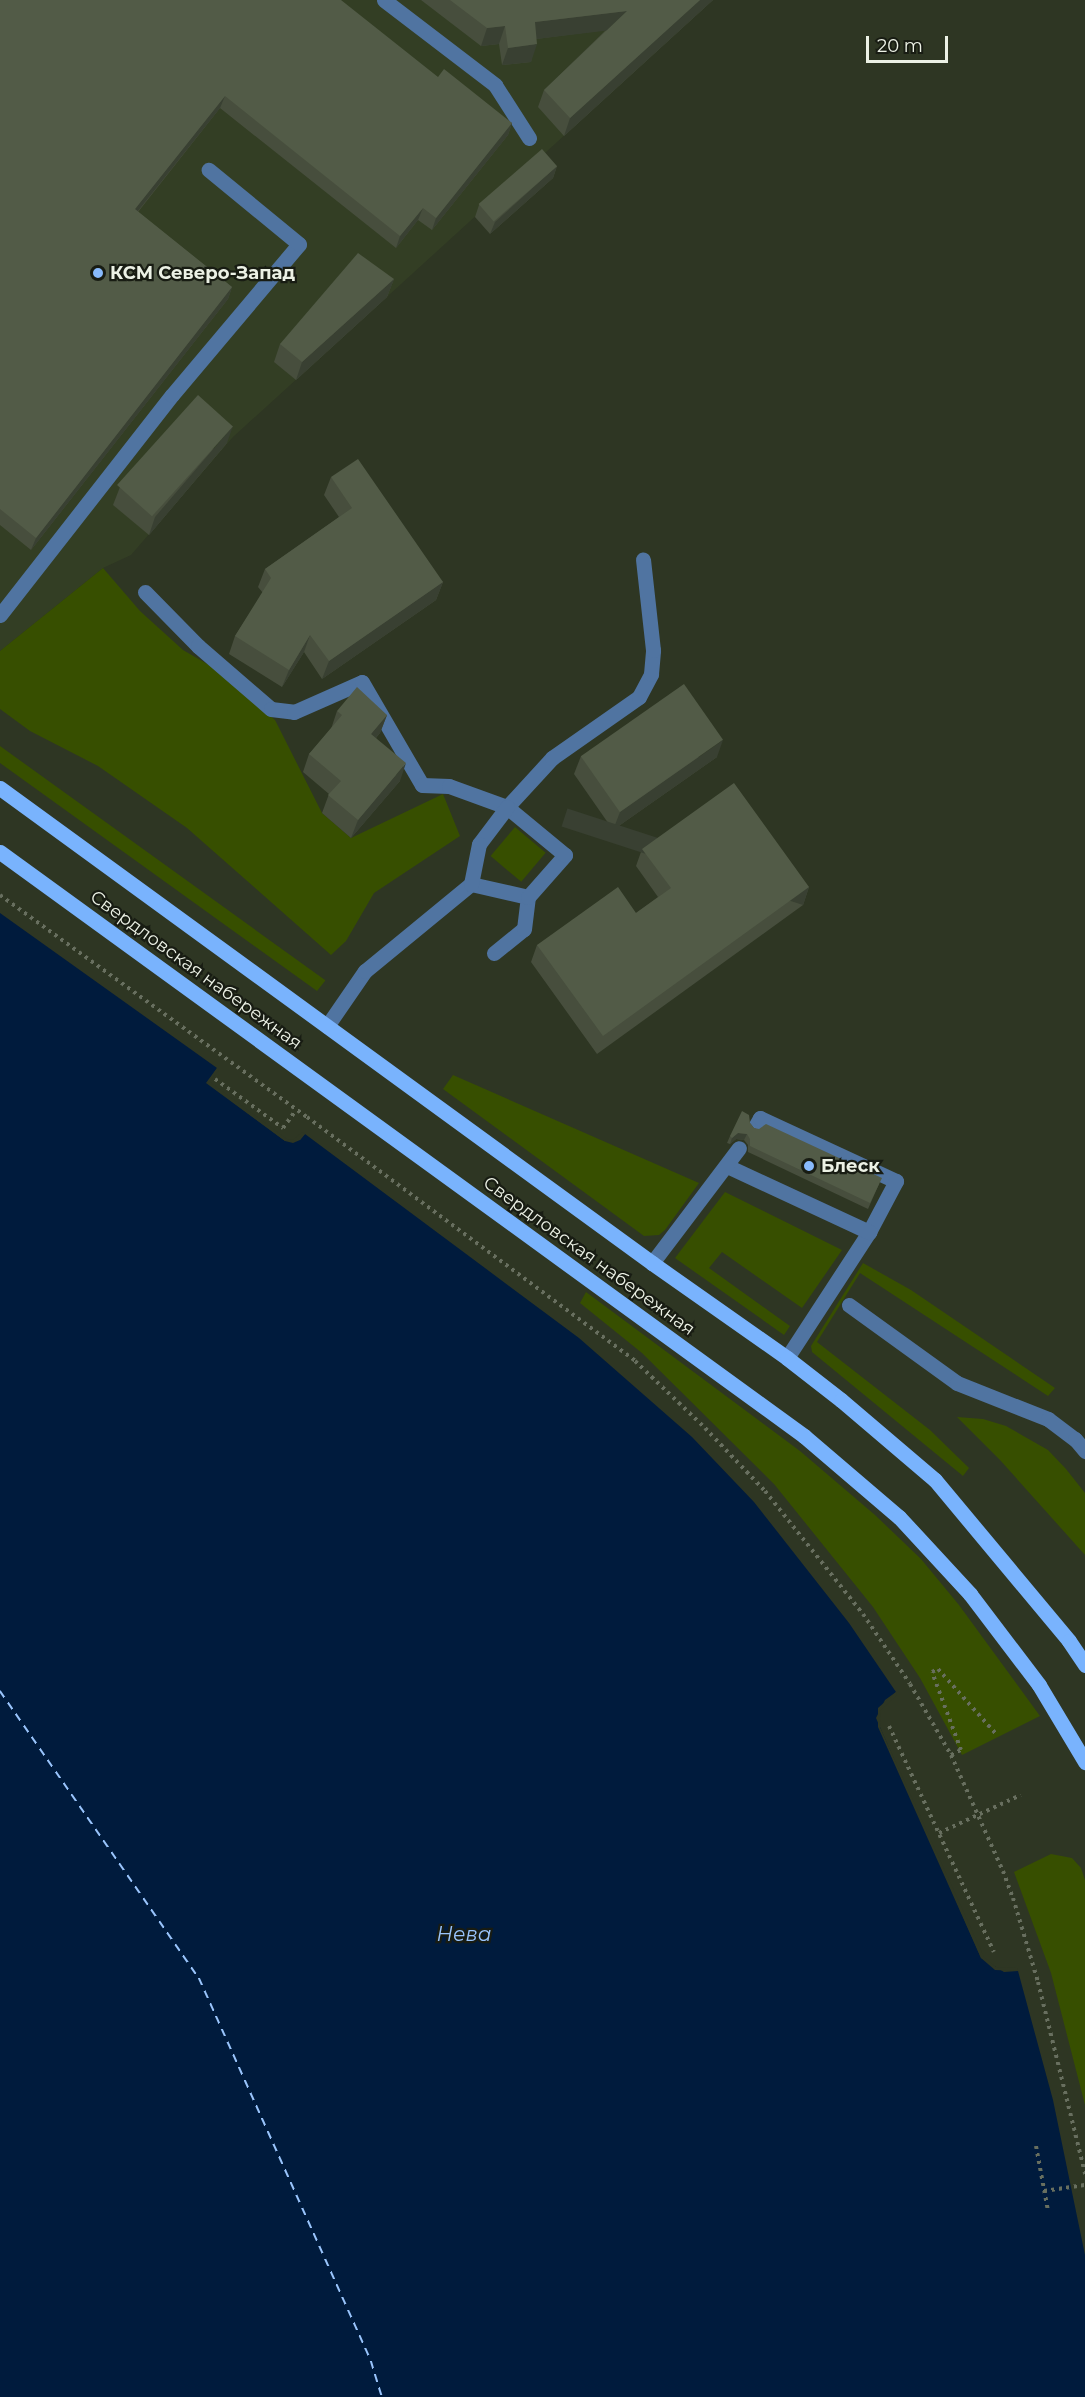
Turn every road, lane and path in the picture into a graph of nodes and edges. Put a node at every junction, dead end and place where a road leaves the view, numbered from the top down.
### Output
1 (384, 0) edge
2 (530, 138) dead end
3 (209, 170) dead end
4 (643, 560) dead end
5 (145, 592) dead end
6 (0, 615) edge
7 (0, 788) edge
8 (507, 807) junction
9 (0, 852) edge
10 (471, 885) junction
11 (0, 895) edge
12 (528, 897) junction
13 (494, 953) dead end
14 (327, 1026) junction
15 (215, 1079) dead end
16 (296, 1110) junction
17 (756, 1125) dead end
18 (739, 1148) dead end
19 (727, 1166) junction
20 (869, 1232) junction
21 (652, 1263) junction
22 (849, 1305) dead end
23 (787, 1358) junction
24 (1085, 1451) edge
25 (1085, 1665) edge
26 (889, 1726) dead end
27 (997, 1735) dead end
28 (951, 1755) junction
29 (1085, 1762) edge
30 (1021, 1795) dead end
31 (978, 1815) junction
32 (939, 1833) junction
33 (993, 1952) dead end
34 (1036, 2146) dead end
35 (1085, 2174) edge
36 (1085, 2185) edge
37 (1044, 2191) junction
38 (1048, 2211) dead end

1 - 2 lane
3 - 6 lane
4 - 8 lane
5 - 8 lane
7 - 14 main road, Свердловская набережная
8 - 10 lane
8 - 12 lane
9 - 29 main road, Свердловская набережная
10 - 12 lane
10 - 14 lane
11 - 16 path
12 - 13 lane
14 - 21 main road, Свердловская набережная
15 - 16 path
16 - 28 path
17 - 20 lane
18 - 19 lane
19 - 20 lane
19 - 21 lane
20 - 23 lane
21 - 23 main road, Свердловская набережная
22 - 24 lane
23 - 25 main road, Свердловская набережная
26 - 32 path
27 - 28 path
28 - 31 path
30 - 31 path
31 - 32 path
31 - 35 path
32 - 33 path
34 - 37 path
36 - 37 path
37 - 38 path

